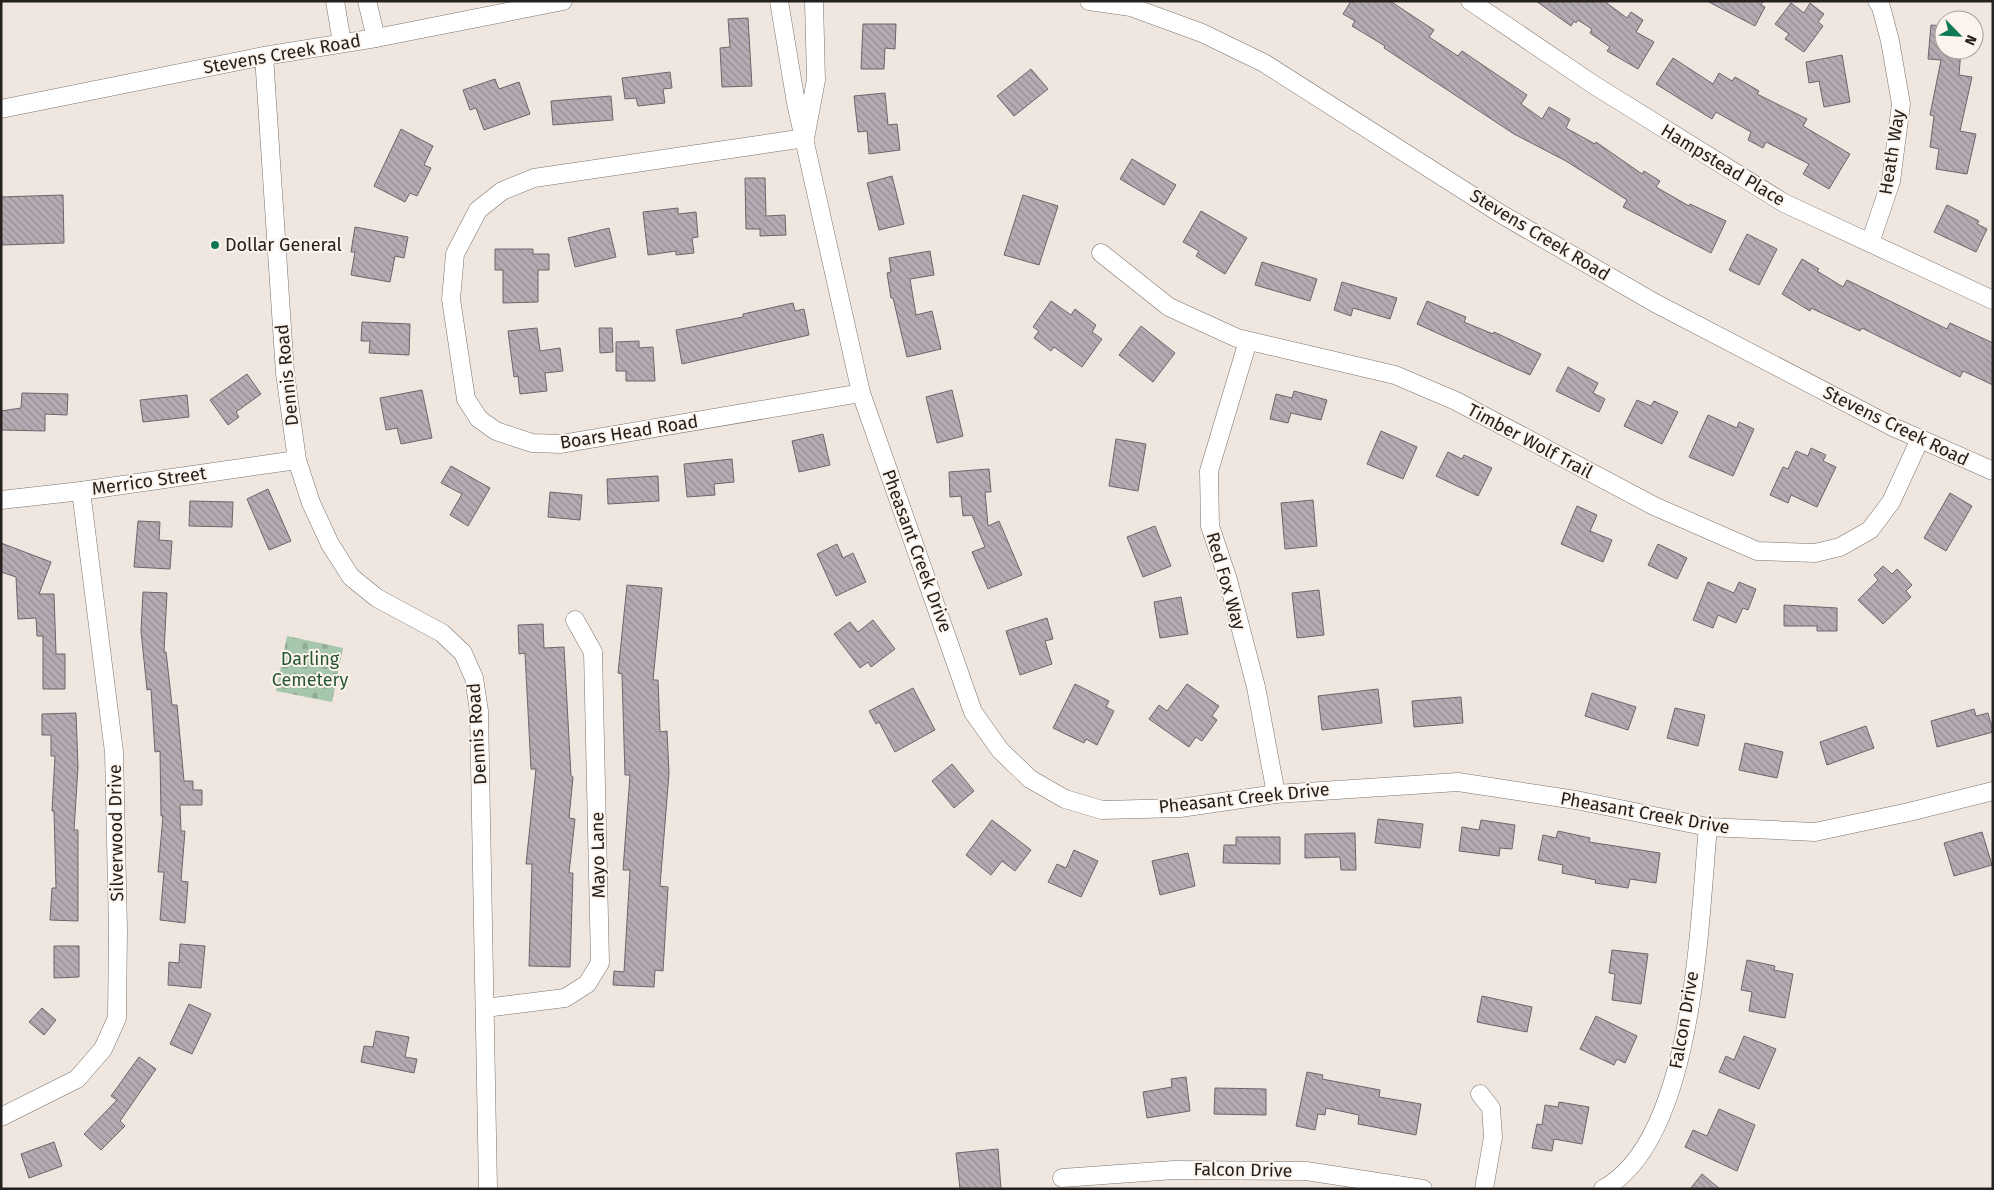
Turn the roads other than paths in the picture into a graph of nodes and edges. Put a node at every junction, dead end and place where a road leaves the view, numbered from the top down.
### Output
1 (335, 1) edge
2 (367, 1) edge
3 (563, 1) edge
4 (779, 1) edge
5 (814, 1) edge
6 (1089, 1) edge
7 (1470, 1) edge
8 (1877, 1) edge
9 (376, 38) junction
10 (342, 43) junction
11 (815, 46) junction
12 (787, 48) junction
13 (264, 56) junction
14 (1, 109) edge
15 (805, 138) junction
16 (1870, 243) junction
17 (1101, 253) dead end
18 (1993, 300) edge
19 (1248, 340) junction
20 (861, 393) junction
21 (1920, 439) junction
22 (297, 460) junction
23 (1993, 471) edge
24 (81, 491) junction
25 (1, 500) edge
26 (575, 620) dead end
27 (1993, 791) edge
28 (1276, 794) junction
29 (1708, 827) junction
30 (486, 1008) junction
31 (1480, 1094) dead end
32 (1, 1117) edge
33 (1062, 1178) dead end
34 (488, 1189) edge
35 (1423, 1189) edge
36 (1484, 1189) edge
37 (1603, 1189) edge

1 - 10 street
2 - 9 street
3 - 9 street, Stevens Creek Road
4 - 12 street, Pheasant Creek Drive
5 - 11 street, Pheasant Creek Drive
6 - 21 street, Stevens Creek Road
7 - 16 street, Hampstead Place
8 - 16 street, Heath Way
9 - 10 street, Stevens Creek Road
10 - 13 street, Stevens Creek Road
11 - 12 street
11 - 15 street, Pheasant Creek Drive
12 - 15 street, Pheasant Creek Drive
13 - 14 street, Stevens Creek Road
13 - 22 street, Dennis Road
15 - 20 street, Pheasant Creek Drive
15 - 20 street, Boars Head Road
16 - 18 street, Hampstead Place
17 - 19 street, Timber Wolf Trail
19 - 21 street, Timber Wolf Trail
19 - 28 street, Red Fox Way
20 - 28 street, Pheasant Creek Drive
21 - 23 street, Stevens Creek Road
22 - 24 street, Merrico Street
22 - 30 street, Dennis Road
24 - 25 street, Merrico Street
24 - 32 street, Silverwood Drive
26 - 30 street, Mayo Lane
27 - 29 street, Pheasant Creek Drive
28 - 29 street, Pheasant Creek Drive
29 - 37 street, Falcon Drive
30 - 34 street, Dennis Road
31 - 36 street
33 - 35 street, Falcon Drive

